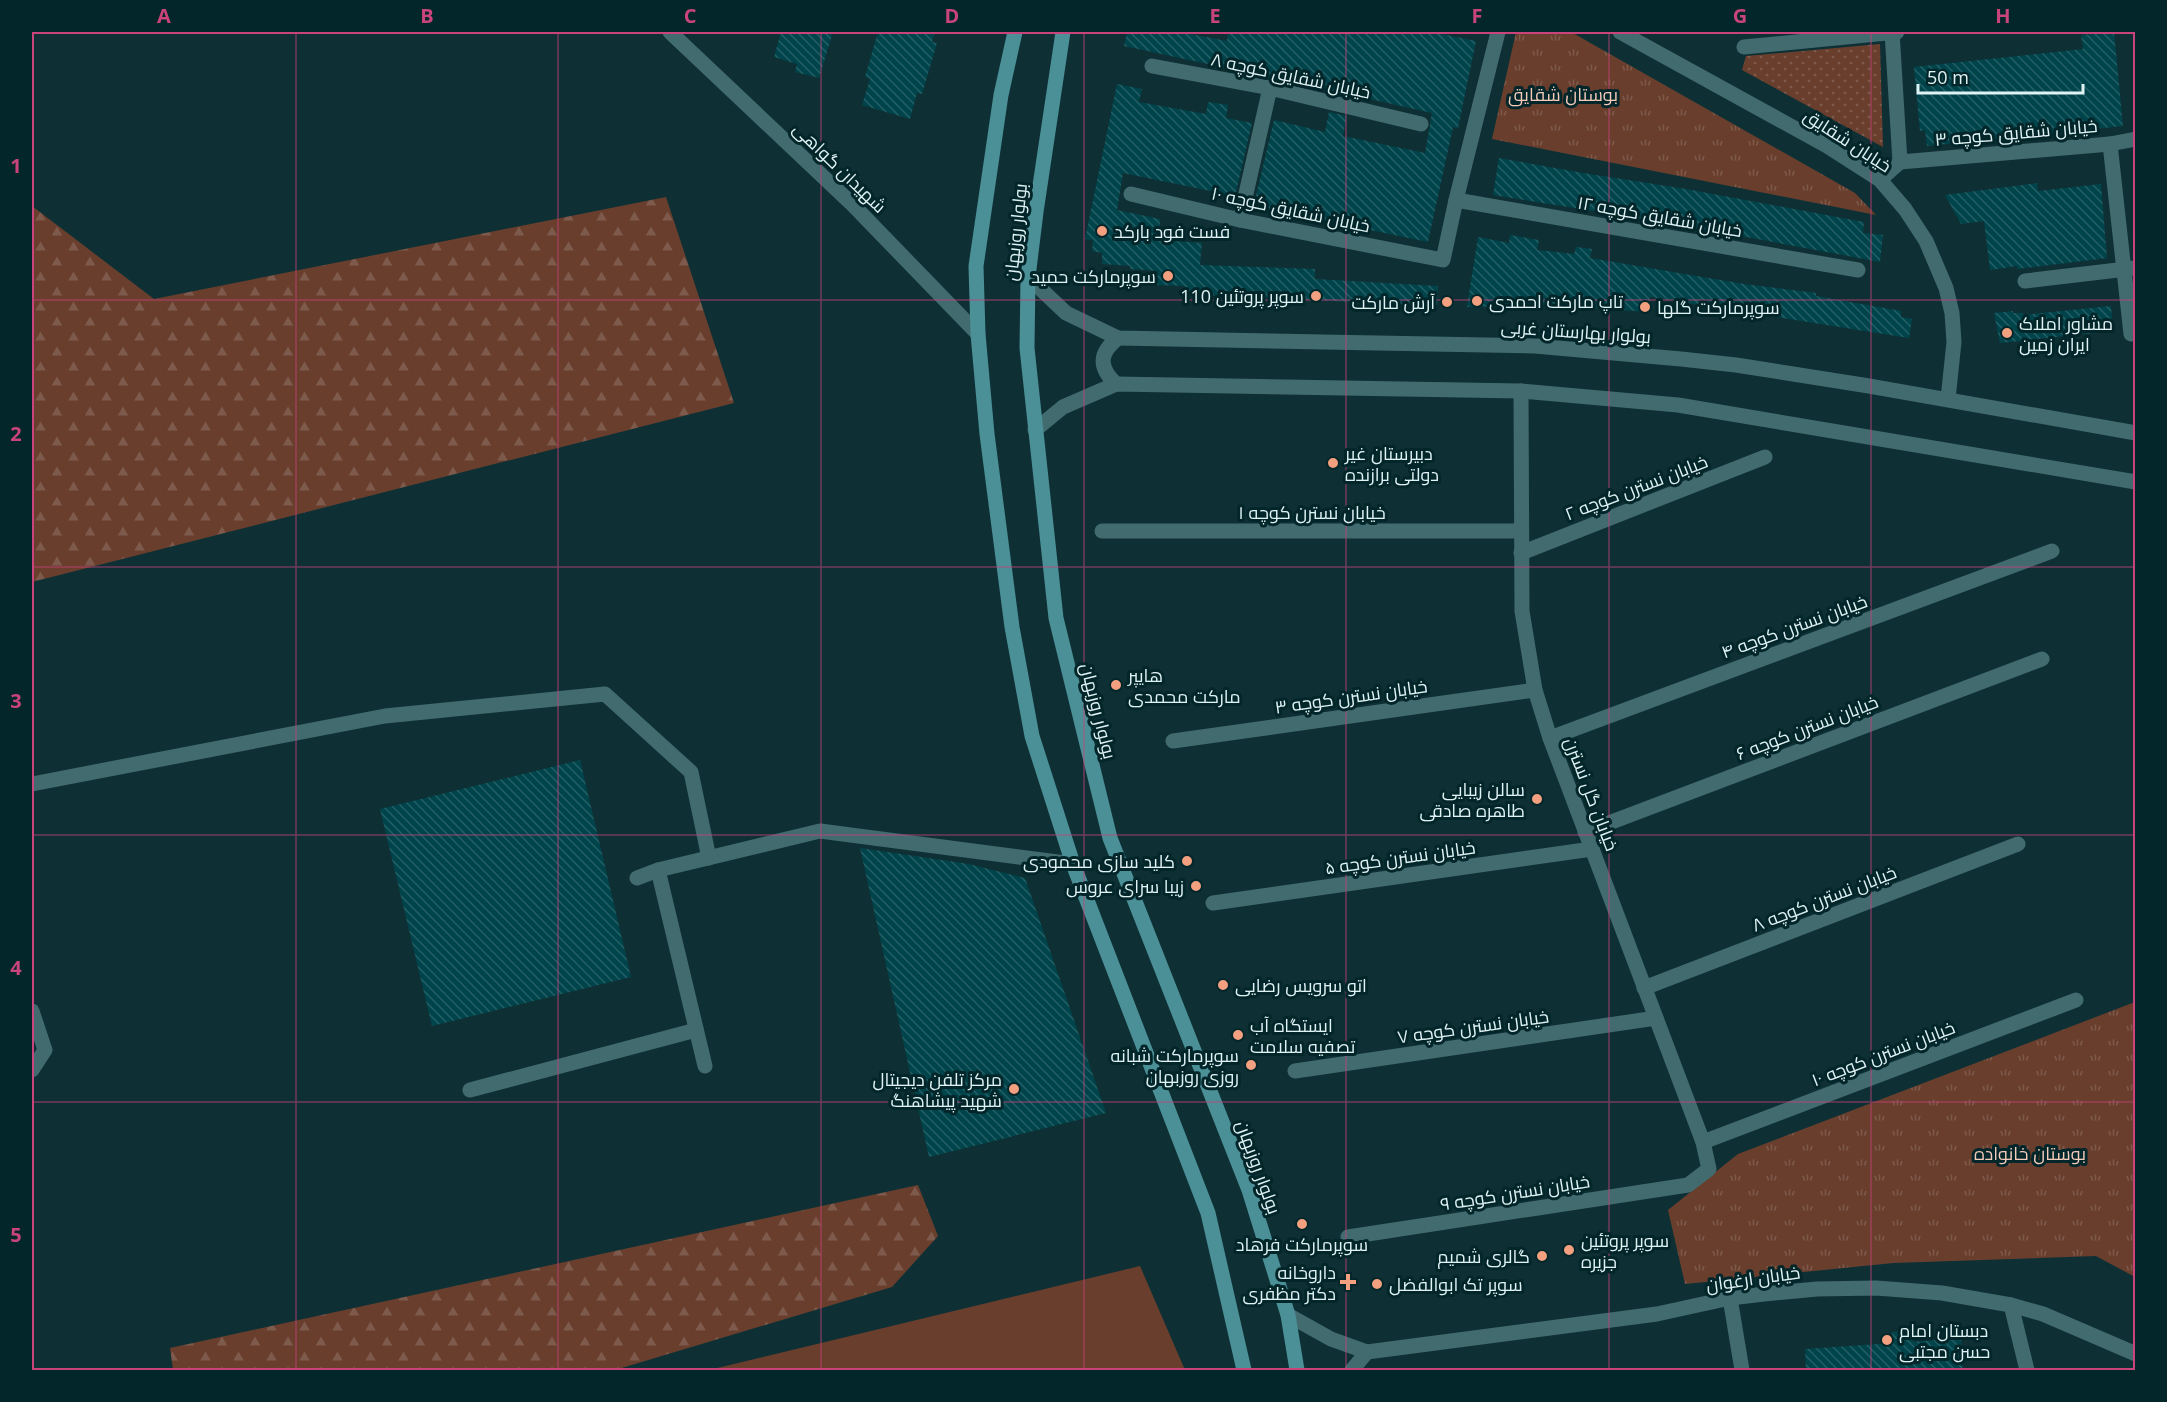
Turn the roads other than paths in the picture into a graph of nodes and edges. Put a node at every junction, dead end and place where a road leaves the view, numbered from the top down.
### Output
1 (670, 32) edge
2 (1015, 32) edge
3 (1064, 32) edge
4 (1498, 32) edge
5 (1620, 32) edge
6 (1892, 32) edge
7 (1897, 32) edge
8 (1744, 46) dead end
9 (1152, 66) dead end
10 (1270, 88) junction
11 (1421, 124) dead end
12 (2136, 140) edge
13 (2110, 144) junction
14 (1900, 162) junction
15 (1880, 180) junction
16 (1131, 194) dead end
17 (1456, 200) junction
18 (1240, 220) junction
19 (2130, 269) edge
20 (1858, 270) dead end
21 (1028, 277) junction
22 (2025, 281) dead end
23 (978, 334) junction
24 (2131, 334) dead end
25 (1118, 338) junction
26 (1116, 384) junction
27 (1521, 391) junction
28 (1948, 399) junction
29 (1035, 430) junction
30 (2136, 433) edge
31 (1765, 457) dead end
32 (2136, 482) edge
33 (1102, 531) dead end
34 (1521, 531) junction
35 (2052, 551) dead end
36 (1521, 553) junction
37 (2042, 659) dead end
38 (1535, 690) junction
39 (1550, 738) junction
40 (1173, 741) dead end
41 (32, 784) edge
42 (1585, 832) junction
43 (2018, 844) dead end
44 (1592, 849) junction
45 (710, 858) junction
46 (1073, 864) junction
47 (658, 870) junction
48 (637, 878) dead end
49 (1213, 903) dead end
50 (1644, 988) junction
51 (2076, 1000) dead end
52 (32, 1011) edge
53 (1656, 1018) junction
54 (696, 1030) junction
55 (705, 1066) dead end
56 (32, 1070) edge
57 (1295, 1071) dead end
58 (470, 1090) dead end
59 (1703, 1142) junction
60 (1688, 1185) joint
61 (1348, 1238) dead end
62 (1730, 1298) junction
63 (2011, 1305) junction
64 (1288, 1315) junction
65 (1367, 1352) junction
66 (2136, 1354) edge
67 (1244, 1371) edge
68 (1297, 1371) edge
69 (1352, 1371) edge
70 (1742, 1371) edge
71 (2027, 1371) edge

1 - 23 street, شهیدان گواهی
2 - 23 main road, بولوار روزبهان
3 - 21 main road, بولوار روزبهان
4 - 17 street
5 - 15 street, خیابان شقایق
6 - 7 street
6 - 8 street
6 - 14 street
9 - 10 street, خیابان شقایق کوچه ۸
10 - 11 street, خیابان شقایق کوچه ۸
10 - 18 street
12 - 13 street, خیابان شقایق کوچه ۳
13 - 14 street, خیابان شقایق کوچه ۳
13 - 19 street
14 - 15 street
15 - 28 street, خیابان شقایق
16 - 18 street, خیابان شقایق کوچه ۱۰
17 - 18 street, خیابان شقایق کوچه ۱۰
17 - 20 street, خیابان شقایق کوچه ۱۲
19 - 22 street
19 - 24 street
21 - 25 street, بولوار بهارستان غربی
21 - 29 main road, بولوار روزبهان
23 - 46 main road, بولوار روزبهان
25 - 26 street
25 - 28 street, بولوار بهارستان غربی
26 - 27 street
26 - 29 street
27 - 32 street
27 - 34 street, خیابان گل نسترن
28 - 30 street, بولوار بهارستان غربی
29 - 64 main road, بولوار روزبهان
31 - 36 street, خیابان نسترن کوچه ۲
33 - 34 street, خیابان نسترن کوچه ۱
34 - 36 street, خیابان گل نسترن
35 - 39 street, خیابان نسترن کوچه ۴
36 - 38 street, خیابان گل نسترن
37 - 42 street, خیابان نسترن کوچه ۶
38 - 39 street, خیابان گل نسترن
38 - 40 street, خیابان نسترن کوچه ۳
39 - 42 street, خیابان گل نسترن
41 - 45 street
42 - 44 street, خیابان گل نسترن
43 - 50 street, خیابان نسترن کوچه ۸
44 - 49 street, خیابان نسترن کوچه ۵
44 - 50 street, خیابان گل نسترن
45 - 46 street
45 - 47 street
46 - 67 main road, بولوار روزبهان
47 - 48 street
47 - 54 street
50 - 53 street, خیابان گل نسترن
51 - 59 street, خیابان نسترن کوچه ۱۰
52 - 56 street
53 - 57 street, خیابان نسترن کوچه ۷
53 - 59 street, خیابان گل نسترن
54 - 55 street
54 - 58 street
59 - 60 street, خیابان گل نسترن
60 - 61 street, خیابان نسترن کوچه ۹
62 - 63 street, خیابان ارغوان
62 - 65 street, خیابان ارغوان
62 - 70 street
63 - 66 street, خیابان ارغوان
63 - 71 street
64 - 65 street
64 - 68 main road, بولوار روزبهان
65 - 69 street

